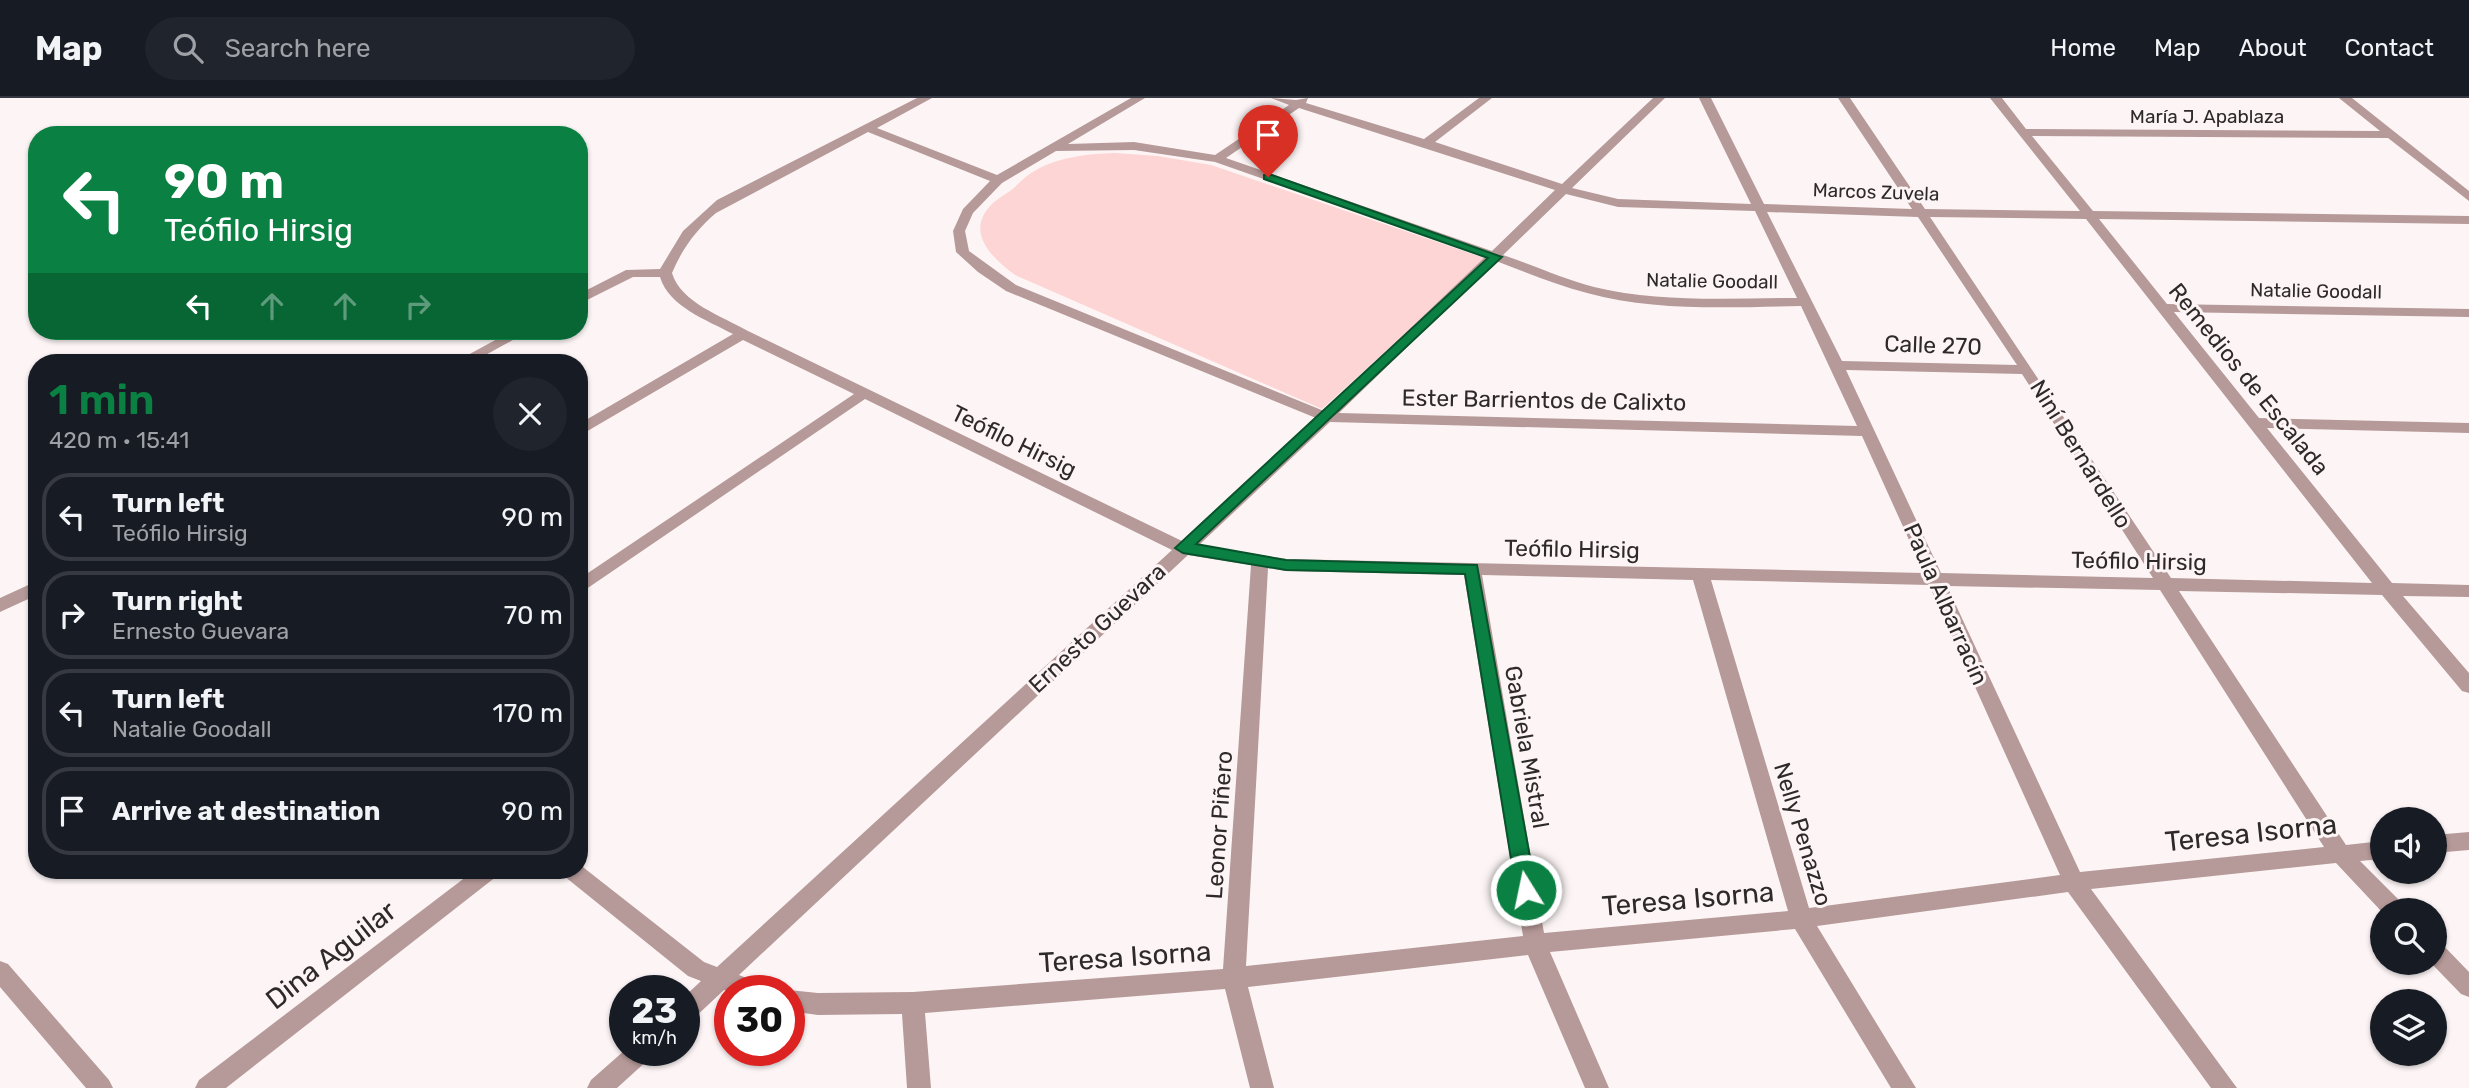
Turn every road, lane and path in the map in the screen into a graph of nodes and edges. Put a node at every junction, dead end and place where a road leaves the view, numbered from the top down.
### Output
1 (926, 98) edge
2 (1139, 98) edge
3 (1277, 98) edge
4 (1486, 98) edge
5 (1659, 98) edge
6 (1705, 98) edge
7 (1844, 98) edge
8 (1996, 98) edge
9 (2345, 98) edge
10 (1302, 101) edge
11 (867, 128) junction
12 (2022, 132) junction
13 (2391, 135) junction
14 (1426, 143) junction
15 (1053, 149) junction
16 (1217, 159) junction
17 (998, 180) junction
18 (1564, 188) junction
19 (2469, 197) edge
20 (1760, 207) junction
21 (1920, 213) junction
22 (2087, 214) junction
23 (2469, 220) edge
24 (1496, 257) junction
25 (665, 273) junction
26 (588, 295) edge
27 (1807, 302) junction
28 (2163, 308) junction
29 (2469, 313) edge
30 (743, 334) junction
31 (505, 340) edge
32 (478, 354) edge
33 (1837, 365) junction
34 (2027, 370) junction
35 (863, 394) junction
36 (1326, 417) junction
37 (2255, 423) junction
38 (588, 426) edge
39 (2469, 428) edge
40 (1868, 431) junction
41 (1183, 548) junction
42 (1260, 561) junction
43 (1472, 569) junction
44 (1700, 575) junction
45 (1934, 579) junction
46 (588, 582) edge
47 (2164, 584) junction
48 (2388, 589) junction
49 (2469, 591) edge
50 (28, 592) edge
51 (0, 606) edge
52 (2469, 685) edge
53 (2469, 841) edge
54 (2447, 843) edge
55 (2370, 851) edge
56 (2341, 855) junction
57 (478, 879) edge
58 (582, 879) edge
59 (2074, 883) junction
60 (2382, 898) edge
61 (1801, 919) junction
62 (1535, 944) junction
63 (2447, 964) edge
64 (0, 971) edge
65 (725, 975) edge
66 (714, 976) edge
67 (1234, 978) junction
68 (714, 985) edge
69 (2469, 987) edge
70 (700, 998) edge
71 (805, 1002) edge
72 (913, 1003) junction
73 (624, 1066) edge
74 (101, 1088) edge
75 (207, 1088) edge
76 (599, 1088) edge
77 (919, 1088) edge
78 (1262, 1088) edge
79 (1597, 1088) edge
80 (1904, 1088) edge
81 (2225, 1088) edge

1 - 11 street
2 - 15 street, Ester Barrientos de Calixto
3 - 10 street, Marcos Zuvela
4 - 14 street
5 - 18 street, Ernesto Guevara
6 - 20 street, Paula Albarracín
7 - 21 street, Niní Bernardello
8 - 12 street, Remedios de Escalada
9 - 13 street
10 - 14 street, Marcos Zuvela
10 - 16 street
11 - 17 street
11 - 25 street
12 - 13 street, María J. Apablaza
12 - 22 street, Remedios de Escalada
13 - 19 street
14 - 18 street, Marcos Zuvela
15 - 16 street, Natalie Goodall
15 - 17 street, Ester Barrientos de Calixto
16 - 24 street, Natalie Goodall
17 - 36 street, Ester Barrientos de Calixto
18 - 20 street, Marcos Zuvela
18 - 24 street, Ernesto Guevara
20 - 21 street, Marcos Zuvela
20 - 27 street, Paula Albarracín
21 - 22 street, Marcos Zuvela
21 - 34 street, Niní Bernardello
22 - 23 street, Marcos Zuvela
22 - 28 street, Remedios de Escalada
24 - 27 street, Natalie Goodall
24 - 36 street, Ernesto Guevara
25 - 26 street
25 - 30 street, Teófilo Hirsig
27 - 33 street, Paula Albarracín
28 - 29 street, Natalie Goodall
28 - 37 street, Remedios de Escalada
30 - 35 street, Teófilo Hirsig
30 - 38 street
31 - 32 street
33 - 34 street, Calle 270
33 - 40 street, Paula Albarracín
34 - 47 street, Niní Bernardello
35 - 41 street, Teófilo Hirsig
35 - 46 street
36 - 40 street, Ester Barrientos de Calixto
36 - 41 street, Ernesto Guevara
37 - 39 street
37 - 48 street, Remedios de Escalada
40 - 45 street, Paula Albarracín
41 - 42 street, Teófilo Hirsig
41 - 65 street, Ernesto Guevara
42 - 43 street, Teófilo Hirsig
42 - 67 street, Leonor Piñero
43 - 44 street, Teófilo Hirsig
43 - 62 street, Gabriela Mistral
44 - 45 street, Teófilo Hirsig
44 - 61 street, Nelly Penazzo
45 - 47 street, Teófilo Hirsig
45 - 59 street, Paula Albarracín
47 - 48 street, Teófilo Hirsig
47 - 56 street, Niní Bernardello
48 - 49 street, Teófilo Hirsig
48 - 52 street, Remedios de Escalada
50 - 51 street
53 - 54 street
55 - 56 street, Teresa Isorna
56 - 59 street, Teresa Isorna
56 - 60 street, Niní Bernardello
57 - 75 street, Dina Aguilar
58 - 66 street
59 - 61 street, Teresa Isorna
59 - 81 street, Paula Albarracín
61 - 62 street, Teresa Isorna
61 - 80 street, Nelly Penazzo
62 - 67 street, Teresa Isorna
62 - 79 street, Gabriela Mistral
63 - 69 street
64 - 74 street
67 - 72 street, Teresa Isorna
67 - 78 street, Leonor Piñero
68 - 70 street, Ernesto Guevara
71 - 72 street, Teresa Isorna
72 - 77 street
73 - 76 street

